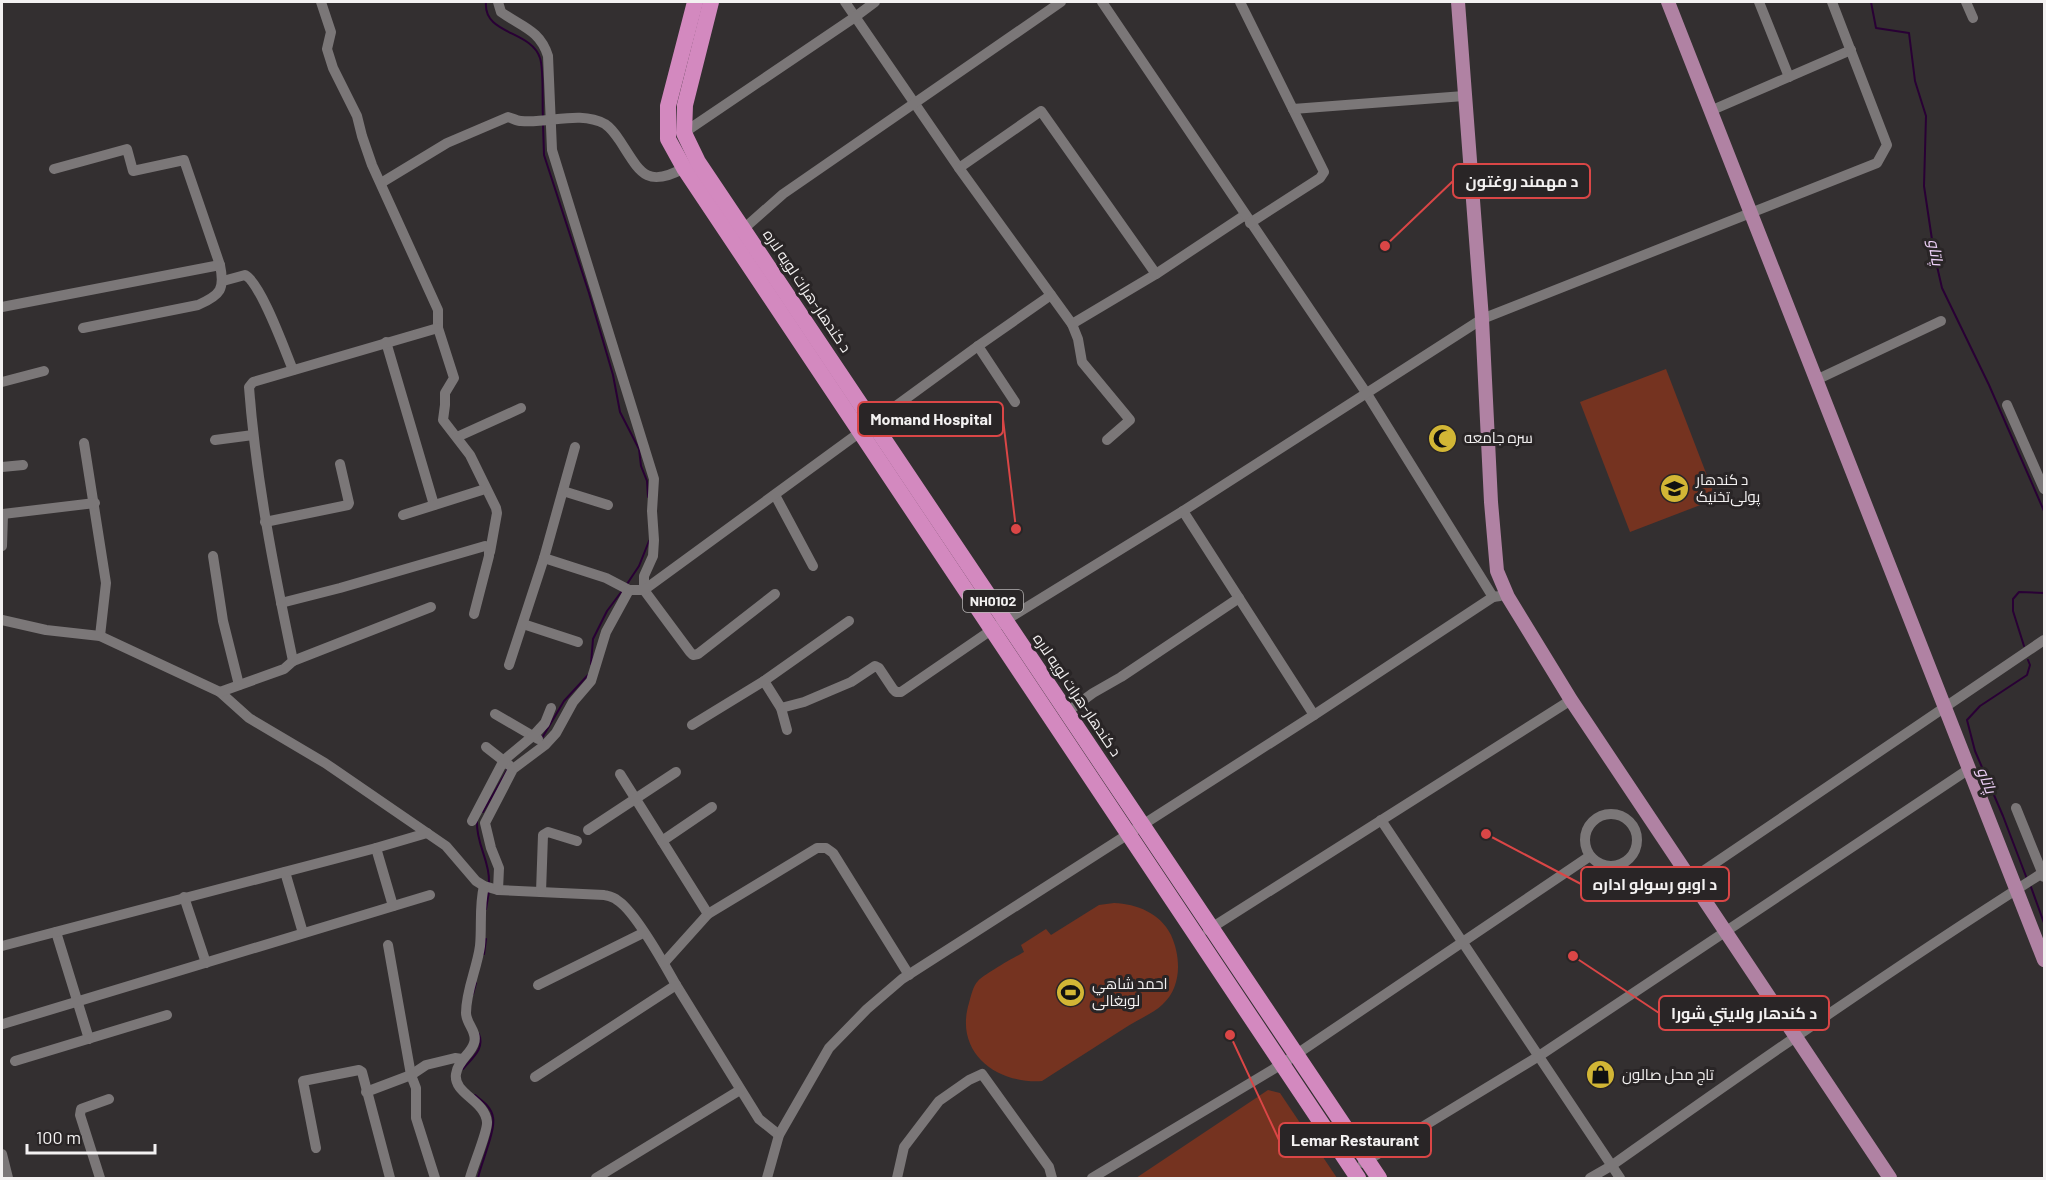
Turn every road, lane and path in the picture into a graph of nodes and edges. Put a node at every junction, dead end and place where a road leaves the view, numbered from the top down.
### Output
1 (321, 2) edge
2 (498, 2) edge
3 (695, 2) edge
4 (711, 2) edge
5 (844, 2) edge
6 (874, 2) edge
7 (1061, 2) edge
8 (1102, 2) edge
9 (1240, 2) edge
10 (1458, 2) edge
11 (1668, 2) edge
12 (1759, 2) edge
13 (1832, 2) edge
14 (1966, 2) edge
15 (855, 17) junction
16 (1972, 18) dead end
17 (1851, 50) junction
18 (1789, 77) junction
19 (1464, 96) junction
20 (914, 101) junction
21 (1293, 109) junction
22 (1710, 111) junction
23 (547, 120) junction
24 (684, 133) junction
25 (668, 139) junction
26 (684, 168) junction
27 (959, 168) junction
28 (54, 169) dead end
29 (381, 183) junction
30 (1751, 214) junction
31 (1247, 219) junction
32 (737, 234) junction
33 (220, 265) junction
34 (1156, 274) junction
35 (223, 281) junction
36 (1051, 295) junction
37 (2, 307) edge
38 (1482, 319) junction
39 (1941, 321) dead end
40 (1072, 324) junction
41 (82, 328) dead end
42 (438, 328) junction
43 (386, 342) junction
44 (978, 346) junction
45 (293, 370) junction
46 (44, 371) dead end
47 (1816, 380) junction
48 (2, 382) edge
49 (1366, 394) junction
50 (1015, 402) dead end
51 (2007, 405) dead end
52 (521, 408) dead end
53 (868, 428) junction
54 (253, 435) junction
55 (457, 437) junction
56 (215, 440) dead end
57 (1107, 440) dead end
58 (84, 443) dead end
59 (575, 447) dead end
60 (340, 464) dead end
61 (23, 465) dead end
62 (2, 467) edge
63 (2044, 489) edge
64 (482, 490) dead end
65 (563, 491) junction
66 (775, 495) junction
67 (95, 502) junction
68 (434, 505) junction
69 (608, 505) dead end
70 (1183, 511) junction
71 (2, 512) edge
72 (403, 515) dead end
73 (265, 522) junction
74 (2, 546) edge
75 (490, 552) junction
76 (213, 556) dead end
77 (544, 558) junction
78 (813, 566) dead end
79 (624, 588) junction
80 (644, 590) junction
81 (775, 594) dead end
82 (1500, 596) junction
83 (1239, 597) junction
84 (281, 603) junction
85 (431, 607) dead end
86 (474, 614) dead end
87 (2, 620) edge
88 (849, 621) dead end
89 (523, 624) junction
90 (999, 625) junction
91 (100, 636) junction
92 (2044, 640) edge
93 (578, 642) dead end
94 (293, 661) junction
95 (509, 665) dead end
96 (764, 681) junction
97 (240, 685) junction
98 (220, 692) junction
99 (1571, 700) junction
100 (552, 708) dead end
101 (781, 708) junction
102 (1945, 709) junction
103 (1067, 712) junction
104 (495, 714) dead end
105 (1314, 715) junction
106 (692, 725) dead end
107 (787, 730) dead end
108 (534, 735) junction
109 (545, 745) junction
110 (486, 747) dead end
111 (504, 760) junction
112 (513, 769) junction
113 (1969, 769) junction
114 (676, 772) dead end
115 (620, 774) dead end
116 (636, 800) junction
117 (712, 807) dead end
118 (2016, 808) dead end
119 (1647, 816) junction
120 (1381, 820) junction
121 (472, 821) dead end
122 (1632, 825) junction
123 (1135, 829) junction
124 (588, 830) dead end
125 (427, 833) junction
126 (662, 840) junction
127 (577, 841) dead end
128 (376, 848) junction
129 (1590, 856) junction
130 (285, 872) junction
131 (2035, 879) edge
132 (1690, 880) junction
133 (490, 888) junction
134 (541, 892) junction
135 (430, 895) dead end
136 (184, 897) junction
137 (393, 906) junction
138 (708, 914) junction
139 (1204, 932) junction
140 (1725, 932) junction
141 (56, 933) junction
142 (303, 933) junction
143 (643, 933) junction
144 (1463, 942) junction
145 (388, 945) dead end
146 (2, 946) edge
147 (2044, 960) edge
148 (206, 963) junction
149 (664, 963) junction
150 (909, 975) junction
151 (538, 985) dead end
152 (676, 986) junction
153 (78, 1001) junction
154 (166, 1015) dead end
155 (3, 1024) dead end
156 (1794, 1036) junction
157 (89, 1039) junction
158 (1539, 1056) junction
159 (462, 1059) junction
160 (15, 1060) dead end
161 (1289, 1060) junction
162 (411, 1075) junction
163 (535, 1077) dead end
164 (740, 1090) junction
165 (366, 1092) junction
166 (109, 1099) dead end
167 (779, 1136) junction
168 (316, 1148) dead end
169 (2, 1154) edge
170 (1367, 1160) junction
171 (1611, 1166) junction
172 (1355, 1174) edge
173 (468, 1178) edge
174 (8, 1179) edge
175 (100, 1179) edge
176 (390, 1179) edge
177 (435, 1179) edge
178 (596, 1179) edge
179 (767, 1179) edge
180 (897, 1179) edge
181 (1052, 1179) edge
182 (1092, 1179) edge
183 (1379, 1179) edge
184 (1590, 1179) edge
185 (1620, 1179) edge
186 (1890, 1179) edge

1 - 29 street
2 - 23 street
3 - 25 highway
4 - 24 highway, د کندهار-هرات لويه لاره / NH0102
5 - 15 street
6 - 15 street
7 - 20 street
8 - 31 street
9 - 21 street
10 - 19 main road
11 - 22 main road
12 - 18 street
13 - 17 street
14 - 16 street
15 - 20 street
15 - 24 street
17 - 18 street
17 - 30 street
18 - 22 street
19 - 21 street
19 - 38 main road
20 - 27 street
20 - 32 street
21 - 31 street
22 - 30 main road
23 - 26 street
23 - 29 street
23 - 80 street
24 - 25 street
24 - 32 highway, د کندهار-هرات لويه لاره / NH0102
25 - 26 highway, د کندهار-هرات لويه لاره / NH0102
26 - 32 highway, د کندهار-هرات لويه لاره / NH0102
27 - 34 street
27 - 36 street
28 - 33 street
29 - 42 street
30 - 38 street
30 - 47 main road
31 - 34 street
31 - 49 street
32 - 53 highway, د کندهار-هرات لويه لاره / NH0102
33 - 35 street
33 - 37 street
34 - 40 street
35 - 41 street
35 - 45 street
36 - 40 street
36 - 44 street
38 - 49 street
38 - 82 main road
39 - 47 street
40 - 57 street
42 - 43 street
42 - 55 street
43 - 45 street
43 - 68 street
44 - 50 street
44 - 53 street
45 - 54 street
46 - 48 street
47 - 102 main road
49 - 70 street
49 - 82 street
51 - 63 street
52 - 55 street
53 - 66 street
53 - 90 highway, د کندهار-هرات لويه لاره / NH0102
54 - 56 street
54 - 73 street
55 - 75 street
58 - 67 street
59 - 65 street
60 - 73 street
61 - 62 street
64 - 68 street
65 - 69 street
65 - 77 street
66 - 78 street
66 - 80 street
67 - 71 street
67 - 91 street
68 - 72 street
70 - 83 street
70 - 90 street
71 - 74 street
73 - 84 street
75 - 84 street
75 - 86 street
76 - 97 street
77 - 79 street
77 - 89 street
79 - 80 street
79 - 109 street
80 - 81 street
82 - 99 main road
82 - 105 street
83 - 103 street
83 - 105 street
84 - 94 street
85 - 94 street
87 - 91 street
88 - 96 street
89 - 93 street
89 - 95 street
90 - 101 street
90 - 103 highway, د کندهار-هرات لويه لاره / NH0102
90 - 123 highway, د کندهار-هرات لويه لاره / NH0102
91 - 98 street
92 - 102 street
94 - 97 street
96 - 101 street
96 - 106 street
97 - 98 street
98 - 125 street
99 - 119 main road
99 - 120 street
100 - 108 street
101 - 107 street
102 - 113 main road
102 - 132 street
103 - 123 highway, د کندهار-هرات لويه لاره / NH0102
104 - 108 street
105 - 123 street
108 - 109 street
108 - 111 street
109 - 112 street
110 - 111 street
111 - 112 street
111 - 121 street
112 - 133 street
113 - 131 main road
113 - 140 street
114 - 116 street
115 - 116 street
116 - 124 street
116 - 126 street
117 - 126 street
118 - 131 street
119 - 122 street
119 - 132 main road
120 - 139 street
120 - 144 street
122 - 129 street
122 - 129 street
123 - 139 highway, د کندهار-هرات لويه لاره / NH0102
123 - 150 street
125 - 128 street
125 - 133 street
126 - 138 street
127 - 134 street
128 - 130 street
128 - 137 street
129 - 144 street
130 - 136 street
130 - 142 street
131 - 147 main road
131 - 156 street
132 - 140 main road
133 - 134 street
133 - 159 street
134 - 143 street
135 - 137 street
136 - 141 street
136 - 148 street
137 - 142 street
138 - 149 street
138 - 150 street
139 - 161 highway, د کندهار-هرات لويه لاره / NH0102
140 - 156 main road
140 - 158 street
141 - 146 street
141 - 153 street
142 - 148 street
143 - 149 street
143 - 151 street
144 - 158 street
144 - 161 street
145 - 162 street
148 - 153 street
149 - 152 street
150 - 167 street
152 - 163 street
152 - 164 street
153 - 155 street
153 - 157 street
154 - 157 street
156 - 171 street
156 - 186 main road
157 - 160 street
158 - 170 street
158 - 171 street
159 - 162 street
159 - 173 street
161 - 170 highway, د کندهار-هرات لويه لاره / NH0102
161 - 172 highway, د کندهار-هرات لويه لاره / NH0102
161 - 182 street
162 - 165 street
162 - 177 street
164 - 167 street
164 - 178 street
165 - 168 street
165 - 176 street
166 - 175 street
167 - 179 street
169 - 174 street
170 - 172 street
170 - 183 highway, د کندهار-هرات لويه لاره / NH0102
171 - 184 street
171 - 185 street
180 - 181 street

